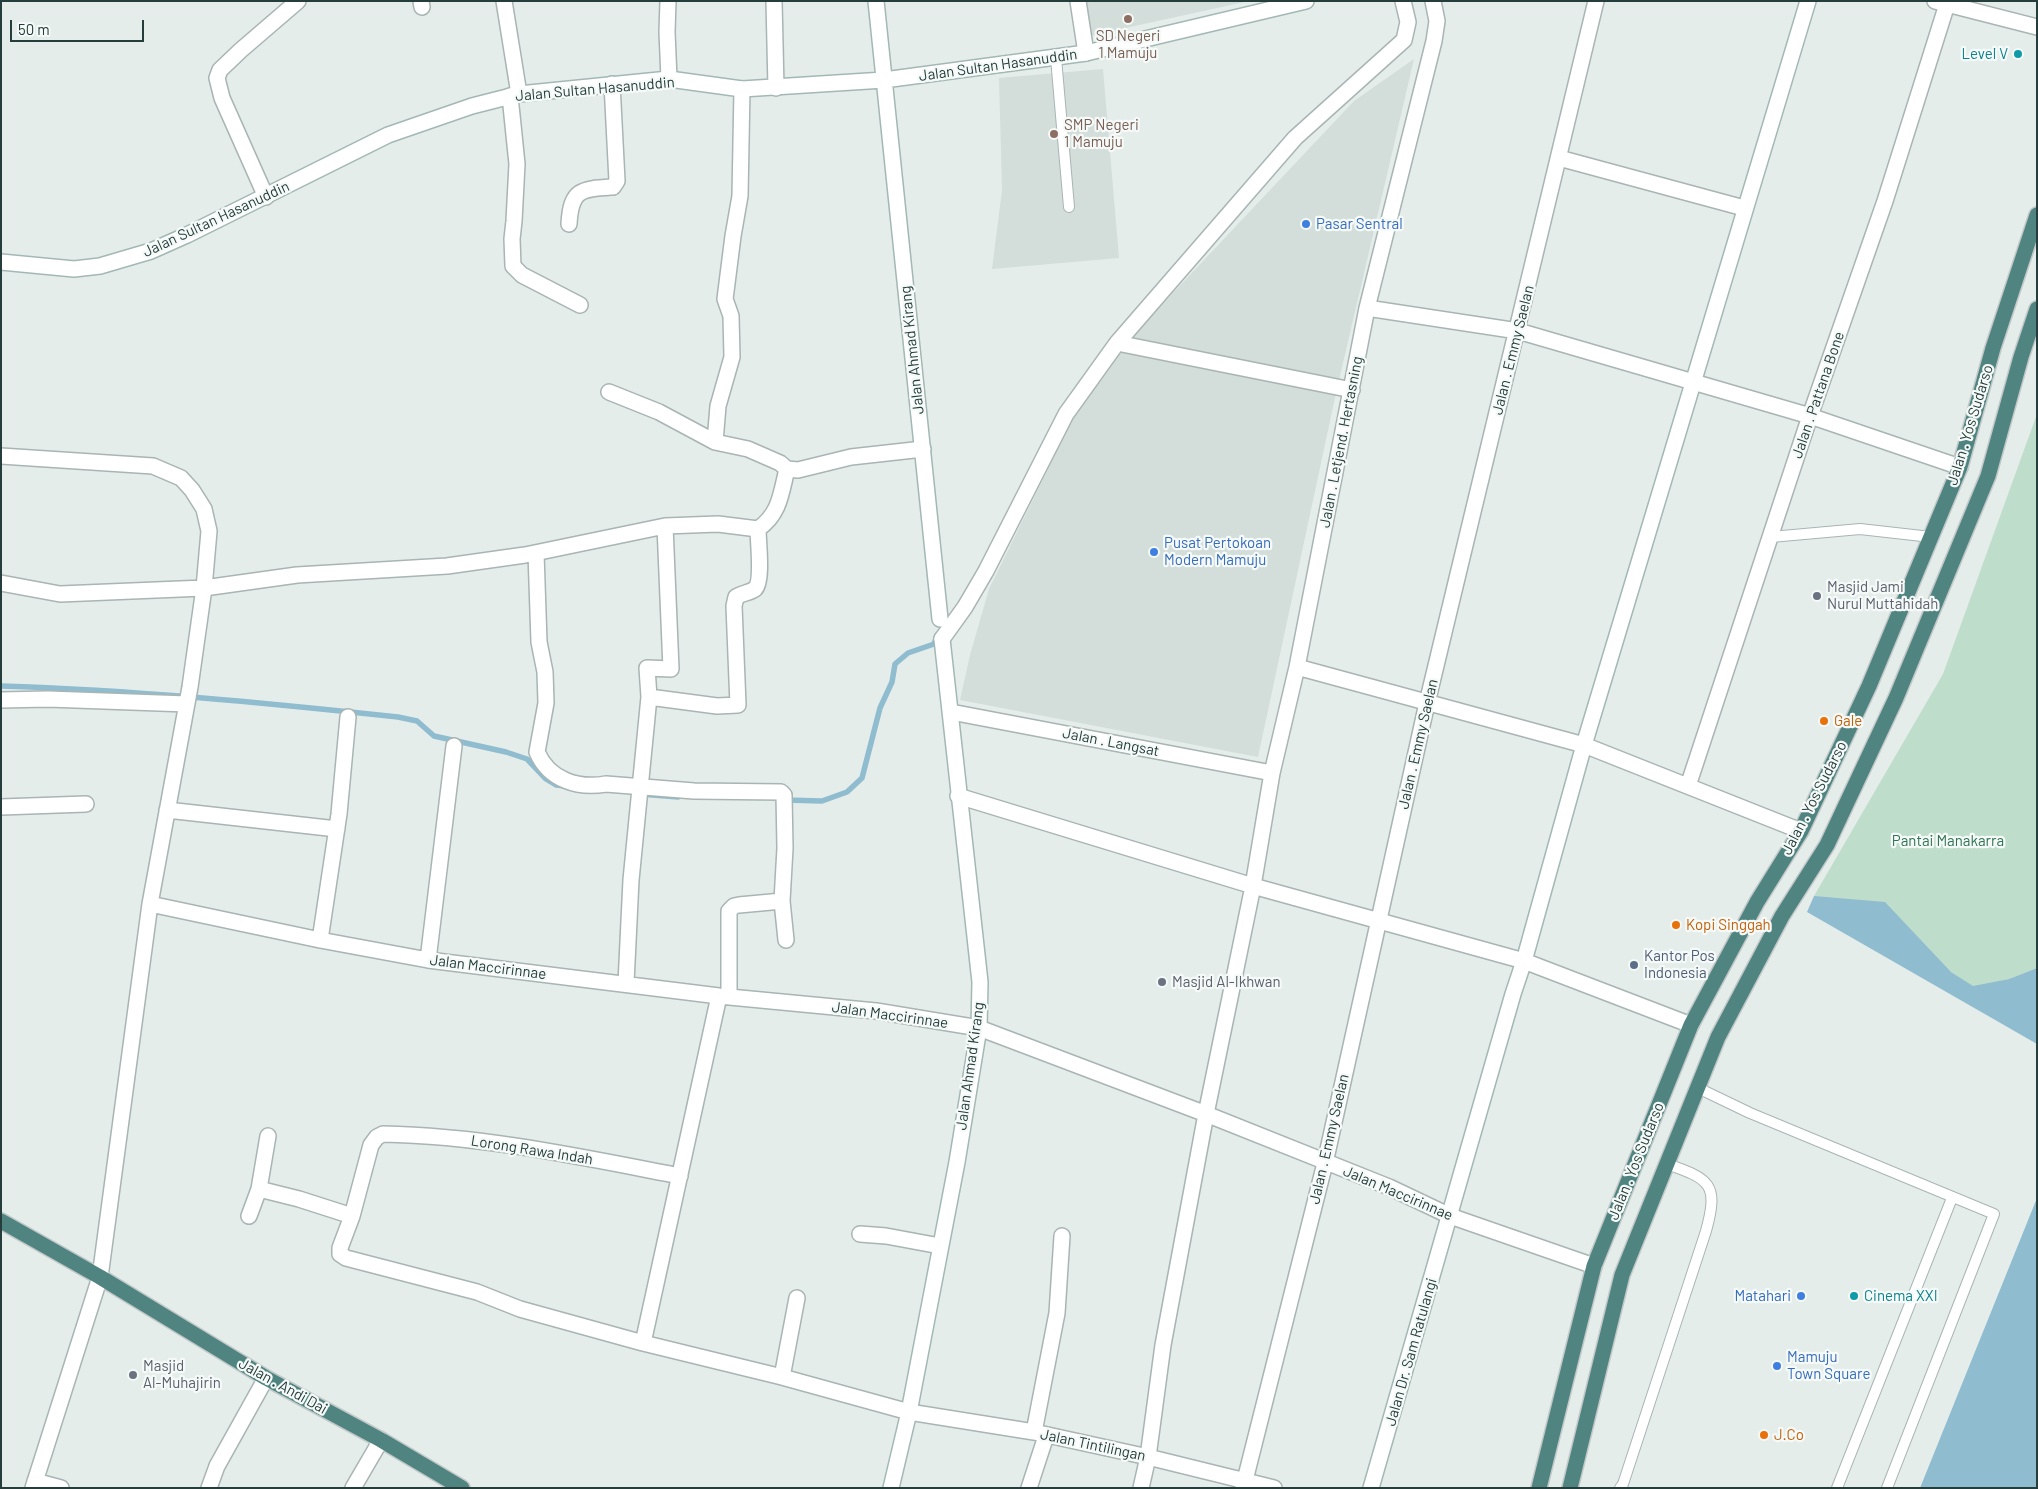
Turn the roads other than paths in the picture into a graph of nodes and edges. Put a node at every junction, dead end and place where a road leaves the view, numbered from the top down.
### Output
1 (298, 1) edge
2 (504, 1) edge
3 (668, 1) edge
4 (774, 1) edge
5 (876, 1) edge
6 (1078, 1) edge
7 (1306, 1) edge
8 (1403, 1) edge
9 (1433, 1) edge
10 (1596, 1) edge
11 (1808, 1) edge
12 (1944, 2) edge
13 (2037, 27) edge
14 (1086, 53) junction
15 (1056, 58) junction
16 (669, 79) junction
17 (884, 80) junction
18 (612, 84) junction
19 (776, 88) junction
20 (742, 89) junction
21 (514, 95) junction
22 (1558, 158) junction
23 (266, 197) junction
24 (1069, 207) dead end
25 (1744, 208) junction
26 (2037, 214) edge
27 (570, 224) dead end
28 (1, 262) edge
29 (580, 305) dead end
30 (1367, 308) junction
31 (2037, 309) edge
32 (1518, 331) junction
33 (1117, 343) junction
34 (1693, 381) junction
35 (1352, 390) junction
36 (609, 392) dead end
37 (1810, 416) junction
38 (715, 442) junction
39 (923, 449) junction
40 (1, 456) edge
41 (1960, 467) junction
42 (787, 469) junction
43 (665, 526) junction
44 (758, 529) junction
45 (1771, 537) junction
46 (1931, 537) junction
47 (536, 553) junction
48 (1, 583) edge
49 (204, 588) junction
50 (940, 619) dead end
51 (1297, 667) junction
52 (649, 697) junction
53 (1, 700) edge
54 (187, 704) junction
55 (1427, 704) junction
56 (950, 712) junction
57 (348, 718) dead end
58 (1584, 745) junction
59 (454, 746) dead end
60 (1272, 773) junction
61 (1688, 786) junction
62 (639, 788) junction
63 (958, 796) junction
64 (86, 804) dead end
65 (1, 807) edge
66 (167, 810) junction
67 (337, 829) junction
68 (1801, 831) junction
69 (1252, 886) junction
70 (782, 900) junction
71 (150, 904) junction
72 (1378, 921) junction
73 (320, 940) junction
74 (786, 940) dead end
75 (428, 960) junction
76 (1524, 961) junction
77 (626, 983) junction
78 (724, 996) junction
79 (1692, 1025) junction
80 (979, 1028) junction
81 (1698, 1088) junction
82 (1206, 1114) junction
83 (268, 1136) dead end
84 (1325, 1163) junction
85 (1667, 1164) junction
86 (680, 1176) junction
87 (259, 1189) junction
88 (1952, 1198) junction
89 (248, 1216) dead end
90 (352, 1216) junction
91 (1450, 1216) junction
92 (1, 1221) edge
93 (860, 1234) dead end
94 (1062, 1236) dead end
95 (940, 1246) junction
96 (1594, 1266) junction
97 (100, 1277) junction
98 (797, 1298) dead end
99 (643, 1343) junction
100 (782, 1377) junction
101 (266, 1378) junction
102 (909, 1412) junction
103 (1040, 1434) junction
104 (380, 1440) junction
105 (1148, 1457) junction
106 (34, 1484) edge
107 (1244, 1484) edge
108 (61, 1488) edge
109 (209, 1488) edge
110 (353, 1488) edge
111 (462, 1488) edge
112 (891, 1488) edge
113 (1028, 1488) edge
114 (1140, 1488) edge
115 (1274, 1488) edge
116 (1371, 1488) edge
117 (1540, 1488) edge
118 (1570, 1488) edge
119 (1620, 1488) edge
120 (1837, 1488) edge
121 (1887, 1488) edge

1 - 23 street
2 - 21 street
3 - 16 street
4 - 19 street
5 - 17 street, Jalan Ahmad Kirang
6 - 14 street
7 - 14 street, Jalan Sultan Hasanuddin
8 - 33 street
9 - 30 street, Jalan . Letjend. Hertasning
10 - 22 street, Jalan . Emmy Saelan
11 - 25 street, Jalan Dr. Sam Ratulangi
12 - 13 street
12 - 37 street, Jalan . Pattana Bone
14 - 15 street, Jalan Sultan Hasanuddin
15 - 17 street, Jalan Sultan Hasanuddin
15 - 24 lane
16 - 18 street, Jalan Sultan Hasanuddin
16 - 20 street, Jalan Sultan Hasanuddin
17 - 19 street, Jalan Sultan Hasanuddin
17 - 39 street, Jalan Ahmad Kirang
18 - 21 street, Jalan Sultan Hasanuddin
18 - 27 street
19 - 20 street, Jalan Sultan Hasanuddin
20 - 38 street
21 - 23 street, Jalan Sultan Hasanuddin
21 - 29 street
22 - 25 street
22 - 32 street, Jalan . Emmy Saelan
23 - 28 street, Jalan Sultan Hasanuddin
25 - 34 street, Jalan Dr. Sam Ratulangi
26 - 41 highway, Jalan . Yos Sudarso
30 - 32 street
30 - 35 street, Jalan . Letjend. Hertasning
31 - 81 highway, Jalan . Yos Sudarso
32 - 34 street
32 - 55 street, Jalan . Emmy Saelan
33 - 35 street
33 - 56 street, Jalan Ahmad Kirang
34 - 37 street
34 - 58 street, Jalan Dr. Sam Ratulangi
35 - 51 street, Jalan . Letjend. Hertasning
36 - 38 street
37 - 41 street
37 - 45 street, Jalan . Pattana Bone
38 - 42 street
39 - 42 street
39 - 50 street, Jalan Ahmad Kirang
40 - 49 street
41 - 46 highway, Jalan . Yos Sudarso
42 - 44 street
43 - 44 street
43 - 47 street
43 - 52 street
44 - 52 street
45 - 46 lane
45 - 61 street, Jalan . Pattana Bone
46 - 68 highway, Jalan . Yos Sudarso
47 - 49 street
47 - 62 street
48 - 49 street
49 - 54 street
51 - 55 street
51 - 60 street, Jalan . Letjend. Hertasning
52 - 62 street
53 - 54 street
54 - 66 street
55 - 58 street
55 - 72 street, Jalan . Emmy Saelan
56 - 60 street, Jalan . Langsat
56 - 63 street, Jalan Ahmad Kirang
57 - 67 street
58 - 61 street
58 - 76 street, Jalan Dr. Sam Ratulangi
59 - 75 street
60 - 69 street, Jalan . Letjend. Hertasning
61 - 68 street
62 - 70 street
62 - 77 street
63 - 69 street
63 - 80 street, Jalan Ahmad Kirang
64 - 65 street
66 - 67 street
66 - 71 street
67 - 73 street
68 - 79 highway, Jalan . Yos Sudarso
69 - 72 street
69 - 82 street, Jalan . Letjend. Hertasning
70 - 74 street
70 - 78 street
71 - 73 street, Jalan Maccirinnae
71 - 97 street
72 - 76 street
72 - 84 street, Jalan . Emmy Saelan
73 - 75 street, Jalan Maccirinnae
75 - 77 street, Jalan Maccirinnae
76 - 79 street
76 - 91 street, Jalan Dr. Sam Ratulangi
77 - 78 street, Jalan Maccirinnae
78 - 80 street, Jalan Maccirinnae
78 - 86 street
79 - 96 highway, Jalan . Yos Sudarso
80 - 82 street, Jalan Maccirinnae
80 - 95 street, Jalan Ahmad Kirang
81 - 85 highway, Jalan . Yos Sudarso
81 - 88 lane
82 - 84 street, Jalan Maccirinnae
82 - 105 street, Jalan . Letjend. Hertasning
83 - 87 street
84 - 91 street, Jalan Maccirinnae
84 - 107 street, Jalan . Emmy Saelan
85 - 118 highway, Jalan . Yos Sudarso
85 - 119 lane
86 - 90 street, Lorong Rawa Indah
86 - 99 street
87 - 89 street
87 - 90 street
88 - 120 lane
88 - 121 lane
90 - 99 street, Jalan Tintilingan
91 - 96 street, Jalan Maccirinnae
91 - 116 street, Jalan Dr. Sam Ratulangi
92 - 97 highway, Jalan . Andi Dai
93 - 95 street
94 - 103 street
95 - 102 street, Jalan Ahmad Kirang
96 - 117 highway, Jalan . Yos Sudarso
97 - 101 highway, Jalan . Andi Dai
97 - 106 street
98 - 100 street
99 - 100 street, Jalan Tintilingan
100 - 102 street, Jalan Tintilingan
101 - 104 highway, Jalan . Andi Dai
101 - 109 street
102 - 103 street, Jalan Tintilingan
102 - 112 street, Jalan Ahmad Kirang
103 - 105 street, Jalan Tintilingan
103 - 113 street
104 - 110 street
104 - 111 highway, Jalan . Andi Dai
105 - 107 street, Jalan Tintilingan
105 - 114 street, Jalan . Letjend. Hertasning
106 - 108 street
107 - 115 street, Jalan Tintilingan

